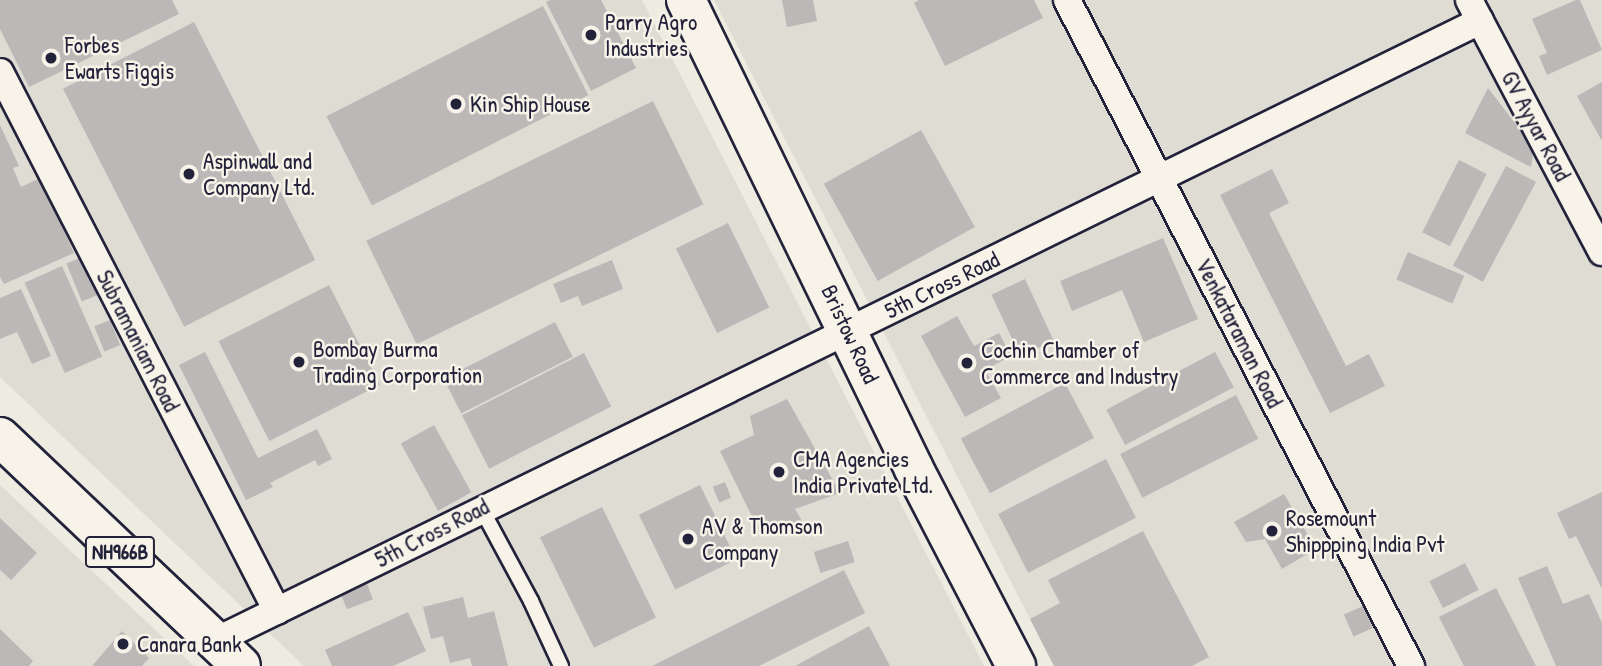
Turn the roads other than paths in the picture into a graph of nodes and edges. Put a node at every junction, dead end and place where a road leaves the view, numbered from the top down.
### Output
1 (686, 0) edge
2 (1067, 0) edge
3 (1475, 10) edge
4 (0, 72) edge
5 (1160, 179) junction
6 (1602, 253) edge
7 (848, 330) junction
8 (0, 438) edge
9 (481, 508) junction
10 (276, 611) junction
11 (228, 654) edge
12 (561, 666) edge
13 (1016, 666) edge
14 (1411, 666) edge

1 - 7 main road, Bristow Road
2 - 5 street, Venkataraman Road
3 - 5 street, 5th Cross Road
3 - 6 street, GV Ayyar Road
4 - 10 street, Subramaniam Road
5 - 7 street, 5th Cross Road
5 - 14 street, Venkataraman Road
7 - 9 street, 5th Cross Road
7 - 13 main road, Bristow Road
8 - 11 main road, NH966B
9 - 10 street, 5th Cross Road
9 - 12 lane
10 - 11 street, 5th Cross Road

